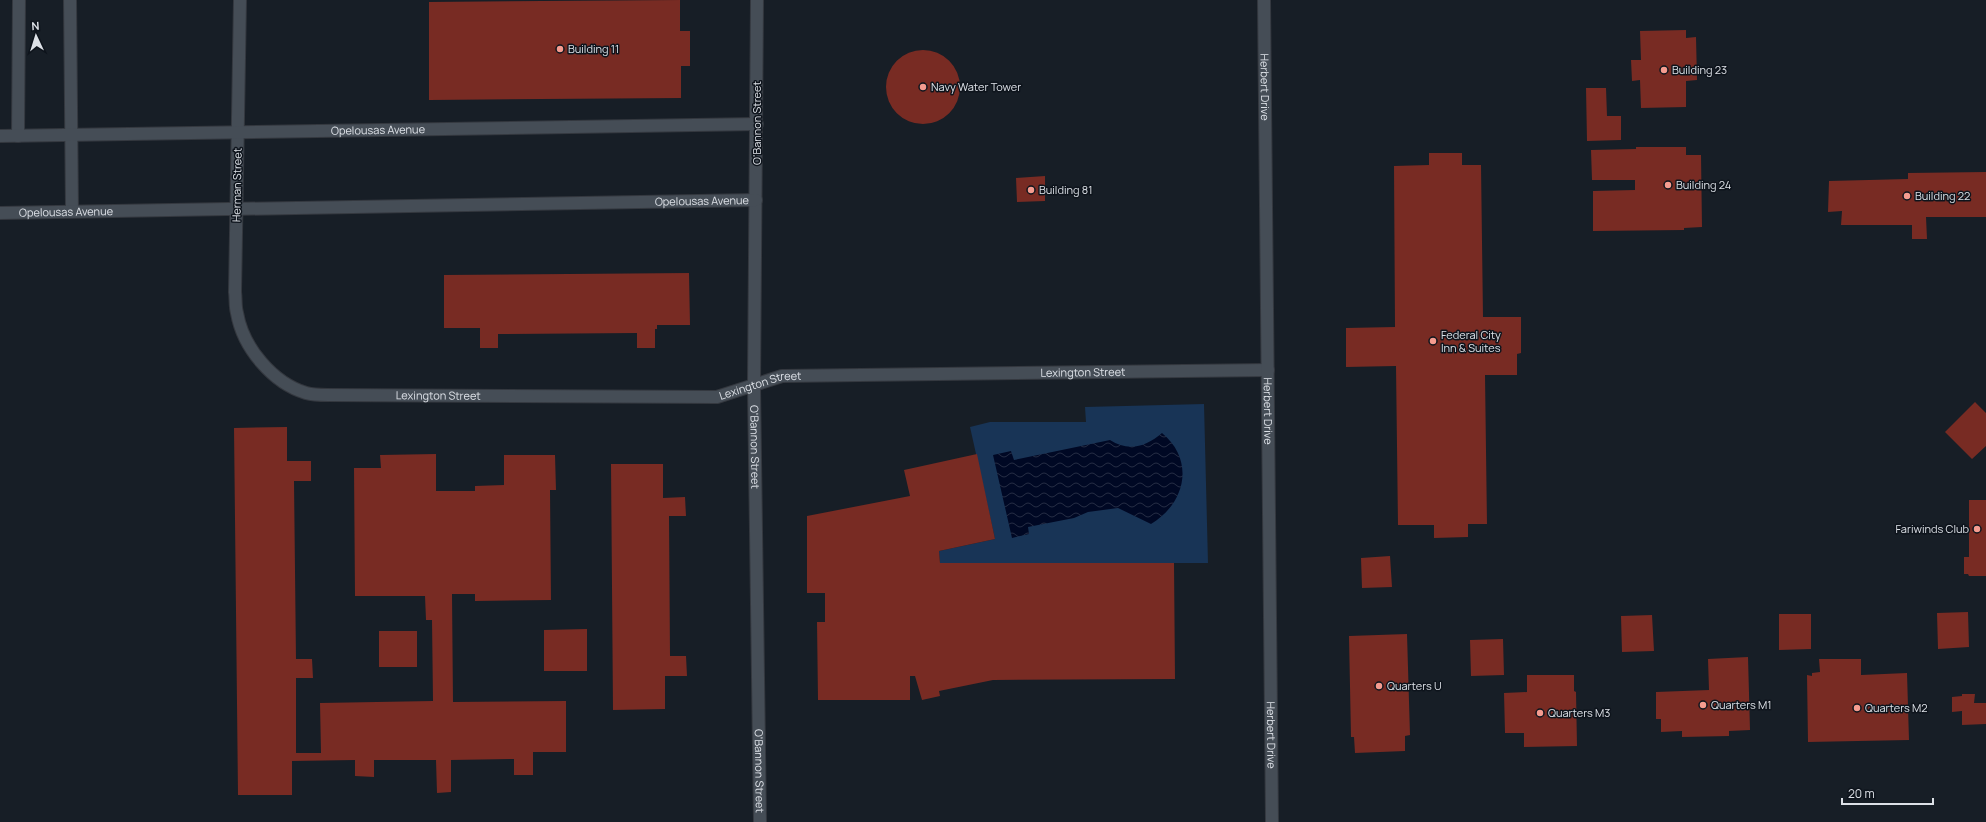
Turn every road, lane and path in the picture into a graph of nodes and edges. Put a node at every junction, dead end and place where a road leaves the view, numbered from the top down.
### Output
1 (19, 0) edge
2 (70, 0) edge
3 (240, 0) edge
4 (757, 0) edge
5 (1264, 0) edge
6 (757, 124) junction
7 (238, 132) junction
8 (0, 136) edge
9 (18, 136) junction
10 (71, 136) junction
11 (756, 200) junction
12 (236, 209) junction
13 (72, 212) junction
14 (0, 213) edge
15 (263, 363) joint
16 (1268, 370) junction
17 (754, 386) junction
18 (760, 822) edge
19 (1272, 822) edge

1 - 9 street
2 - 10 street
3 - 7 street, Herman Street
4 - 6 street, O'Bannon Street
5 - 16 street, Herbert Drive
6 - 7 street, Opelousas Avenue
6 - 11 street, O'Bannon Street
7 - 10 street, Opelousas Avenue
7 - 12 street, Herman Street
8 - 9 street, Opelousas Avenue
9 - 10 street, Opelousas Avenue
10 - 13 street
11 - 12 street, Opelousas Avenue
11 - 17 street, O'Bannon Street
12 - 13 street, Opelousas Avenue
12 - 15 street, Herman Street
13 - 14 street, Opelousas Avenue
15 - 17 street, Lexington Street
16 - 17 street, Lexington Street
16 - 19 street, Herbert Drive
17 - 18 street, O'Bannon Street

